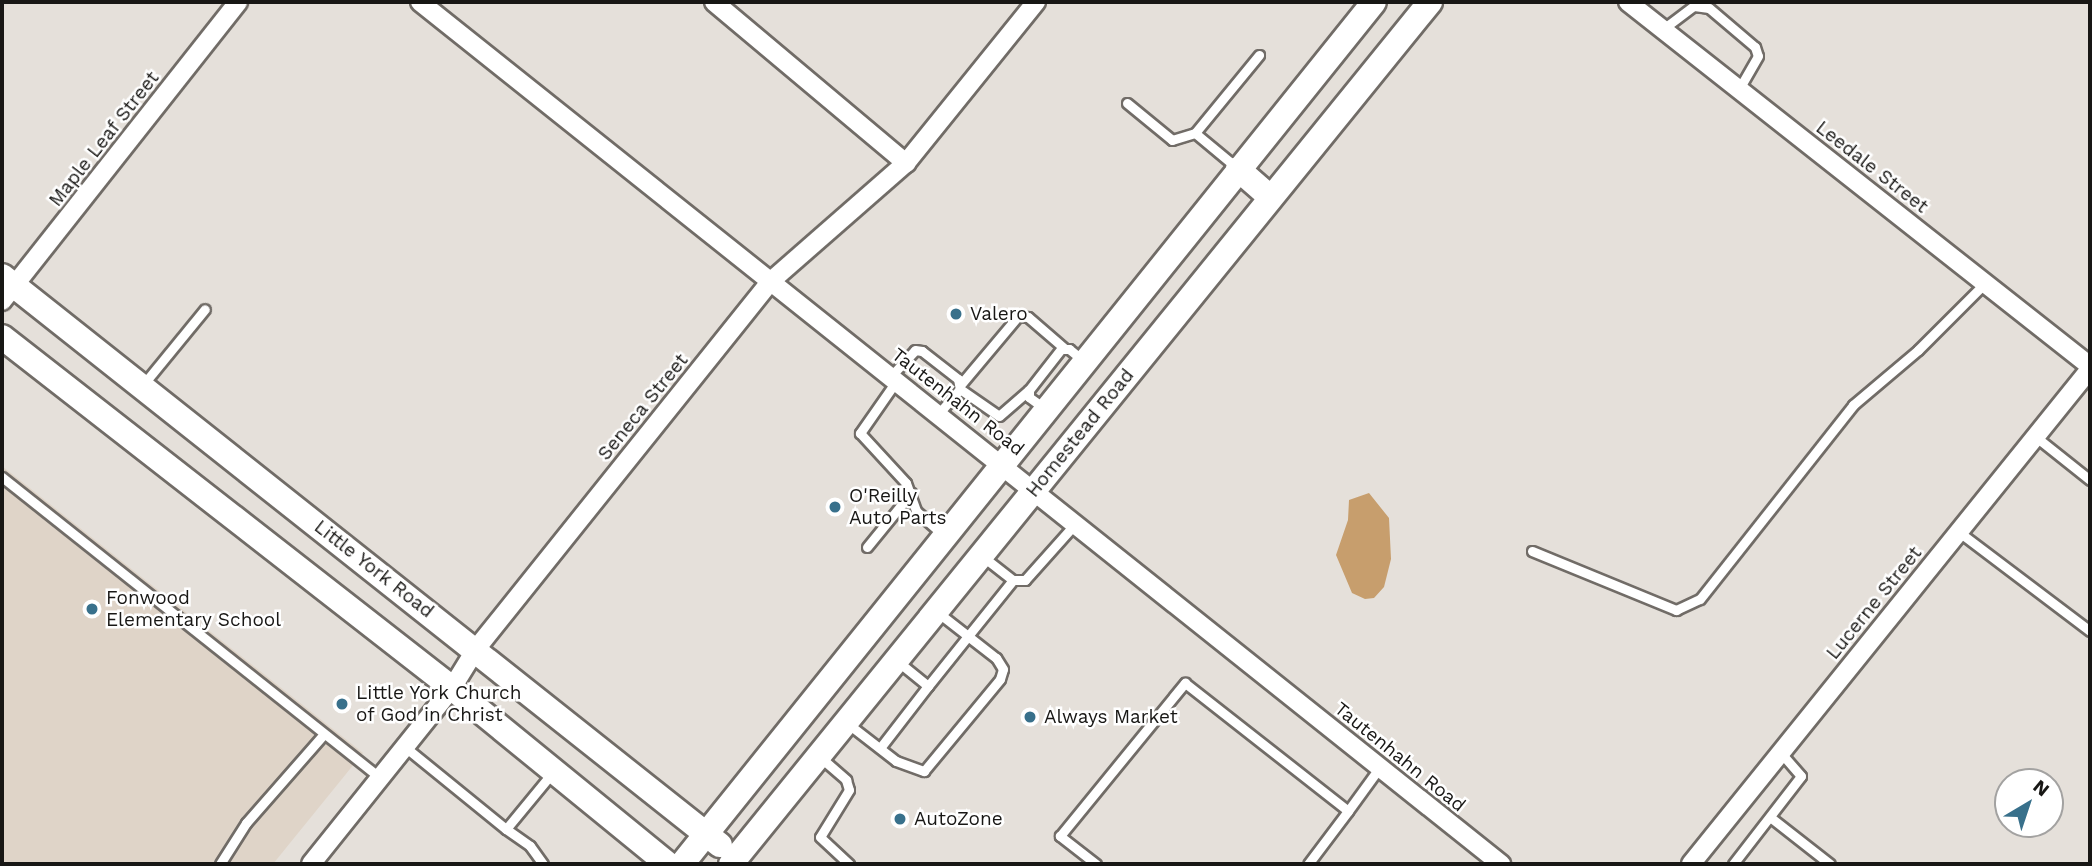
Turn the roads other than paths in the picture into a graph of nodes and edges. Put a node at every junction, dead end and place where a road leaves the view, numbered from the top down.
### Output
1 (238, 2) edge
2 (714, 2) edge
3 (1037, 2) edge
4 (1374, 2) edge
5 (1430, 2) edge
6 (1629, 2) edge
7 (422, 3) edge
8 (1663, 29) junction
9 (1259, 55) dead end
10 (1739, 89) junction
11 (1127, 103) dead end
12 (1195, 133) junction
13 (906, 163) junction
14 (1238, 169) junction
15 (1270, 197) junction
16 (771, 281) junction
17 (1984, 283) junction
18 (6, 288) edge
19 (205, 309) dead end
20 (2, 337) edge
21 (1064, 348) junction
22 (1085, 362) junction
23 (2090, 367) edge
24 (894, 378) junction
25 (142, 386) junction
26 (961, 387) junction
27 (1029, 390) junction
28 (1047, 410) junction
29 (939, 413) junction
30 (2036, 437) junction
31 (1004, 465) junction
32 (2, 477) edge
33 (2090, 480) edge
34 (1034, 489) junction
35 (911, 493) junction
36 (1076, 523) junction
37 (1959, 532) junction
38 (946, 537) junction
39 (867, 547) dead end
40 (1532, 551) dead end
41 (981, 554) junction
42 (1013, 580) junction
43 (936, 611) junction
44 (2090, 631) edge
45 (968, 636) junction
46 (476, 649) junction
47 (896, 660) junction
48 (928, 686) junction
49 (452, 688) junction
50 (846, 722) junction
51 (324, 734) junction
52 (405, 747) junction
53 (880, 748) junction
54 (1781, 753) junction
55 (819, 756) junction
56 (1380, 767) junction
57 (554, 771) junction
58 (380, 778) junction
59 (1348, 811) junction
60 (1770, 817) junction
61 (506, 829) junction
62 (708, 835) junction
63 (737, 862) edge
64 (220, 864) edge
65 (311, 864) edge
66 (543, 864) edge
67 (668, 864) edge
68 (682, 864) edge
69 (849, 864) edge
70 (1096, 864) edge
71 (1308, 864) edge
72 (1500, 864) edge
73 (1691, 864) edge
74 (1733, 864) edge
75 (1830, 864) edge

1 - 18 street, Maple Leaf Street
2 - 13 street
3 - 13 street, Seneca Street
4 - 14 main road, Homestead Road
5 - 15 main road, Homestead Road
6 - 8 street, Leedale Street
7 - 16 street, Tautenhahn Road
8 - 10 street, Leedale Street
8 - 10 lane
9 - 12 lane
10 - 17 street, Leedale Street
11 - 12 lane
12 - 14 lane
13 - 16 street, Seneca Street
14 - 15 main road
14 - 22 main road, Homestead Road
15 - 34 main road, Homestead Road
16 - 24 street, Tautenhahn Road
16 - 46 street, Seneca Street
17 - 23 street, Leedale Street
17 - 40 lane
18 - 25 main road, Little York Road
19 - 25 lane
20 - 49 main road
21 - 22 lane
21 - 26 lane
21 - 27 lane
22 - 28 main road, Homestead Road
23 - 30 street, Lucerne Street
24 - 26 lane
24 - 29 street, Tautenhahn Road
24 - 35 lane
25 - 46 main road, Little York Road
26 - 27 lane
26 - 29 lane
27 - 28 lane
28 - 31 main road, Homestead Road
29 - 31 street, Tautenhahn Road
30 - 33 lane
30 - 37 street, Lucerne Street
31 - 34 street, Tautenhahn Road
31 - 38 main road, Homestead Road
32 - 51 lane
34 - 36 street, Tautenhahn Road
34 - 41 main road, Homestead Road
35 - 38 lane
35 - 39 lane
36 - 42 lane
36 - 56 street, Tautenhahn Road
37 - 44 lane
37 - 54 street, Lucerne Street
38 - 62 main road, Homestead Road
41 - 42 lane
41 - 43 main road, Homestead Road
42 - 45 lane
43 - 45 lane
43 - 47 main road, Homestead Road
45 - 48 lane
45 - 53 lane
46 - 49 street, Seneca Street
46 - 62 main road, Little York Road
47 - 48 lane
47 - 50 main road, Homestead Road
48 - 53 lane
49 - 52 street, Seneca Street
49 - 57 main road
50 - 53 lane
50 - 55 main road, Homestead Road
51 - 58 lane
51 - 64 lane
52 - 58 street, Seneca Street
52 - 61 lane
54 - 60 lane
54 - 73 street, Lucerne Street
55 - 63 main road, Homestead Road
55 - 69 lane
56 - 59 lane
56 - 72 street, Tautenhahn Road
57 - 61 lane
57 - 67 main road
58 - 65 street, Seneca Street
59 - 70 lane
59 - 71 lane
60 - 74 lane
60 - 75 lane
61 - 66 lane
62 - 63 main road, Little York Road
62 - 68 main road, Homestead Road

